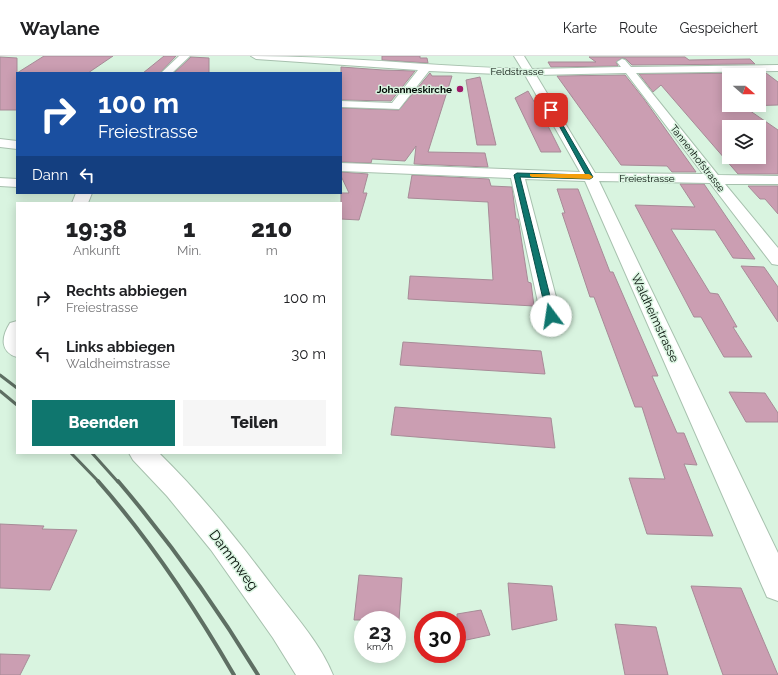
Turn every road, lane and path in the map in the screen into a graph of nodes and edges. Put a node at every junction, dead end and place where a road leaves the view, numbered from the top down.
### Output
1 (185, 56) edge
2 (256, 56) edge
3 (617, 56) edge
4 (524, 64) edge
5 (425, 68) junction
6 (778, 68) edge
7 (629, 70) junction
8 (167, 72) edge
9 (342, 104) edge
10 (0, 143) edge
11 (16, 145) edge
12 (342, 168) edge
13 (517, 175) junction
14 (590, 177) junction
15 (713, 179) junction
16 (778, 180) edge
17 (0, 182) edge
18 (16, 183) edge
19 (778, 260) edge
20 (551, 316) dead end
21 (16, 331) edge
22 (16, 349) edge
23 (143, 454) edge
24 (778, 586) edge
25 (316, 675) edge

1 - 8 street
2 - 5 street, Feldstrasse
3 - 7 street, Tannenhofstrasse
4 - 5 street, Feldstrasse
4 - 7 street, Feldstrasse
4 - 14 street, Waldheimstrasse
5 - 9 street
6 - 7 street, Feldstrasse
7 - 15 street, Tannenhofstrasse
10 - 11 street
12 - 13 street, Freiestrasse
13 - 14 street, Freiestrasse
13 - 20 street
14 - 15 street, Freiestrasse
14 - 24 street, Waldheimstrasse
15 - 16 street, Freiestrasse
15 - 19 street, Tannenhofstrasse
17 - 18 street
21 - 22 street
23 - 25 street, Dammweg

